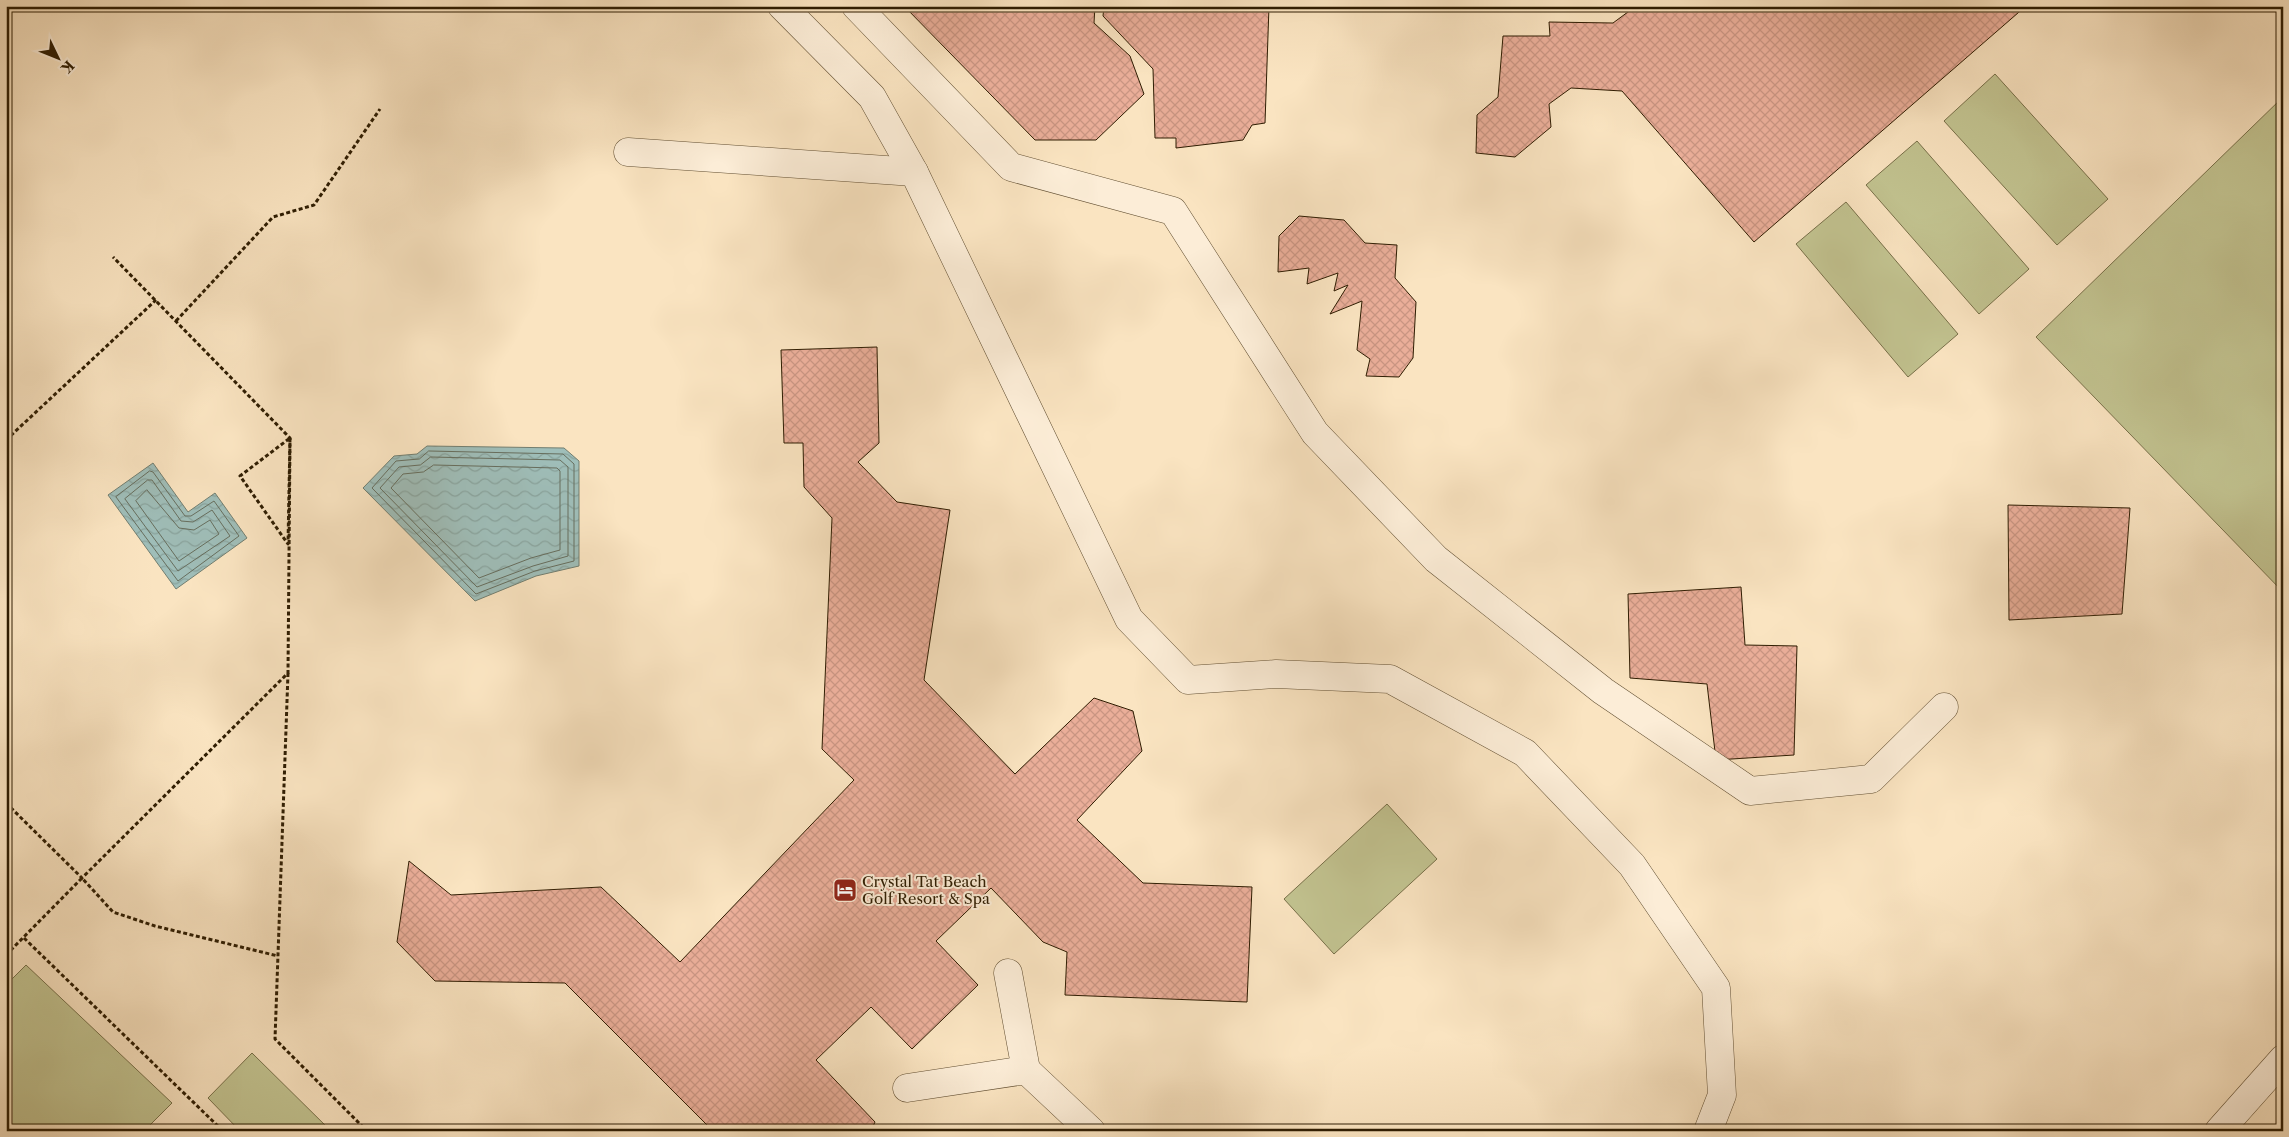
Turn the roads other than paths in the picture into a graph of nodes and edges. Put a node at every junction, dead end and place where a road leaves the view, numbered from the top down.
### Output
1 (782, 6) edge
2 (856, 6) edge
3 (628, 152) dead end
4 (914, 172) junction
5 (1944, 706) dead end
6 (1008, 973) dead end
7 (2283, 1059) edge
8 (1026, 1070) junction
9 (907, 1088) dead end
10 (1091, 1131) edge
11 (1708, 1131) edge
12 (2219, 1131) edge

1 - 4 street
2 - 5 street
3 - 4 street
4 - 11 street
6 - 8 street
7 - 12 street
8 - 9 street
8 - 10 street

